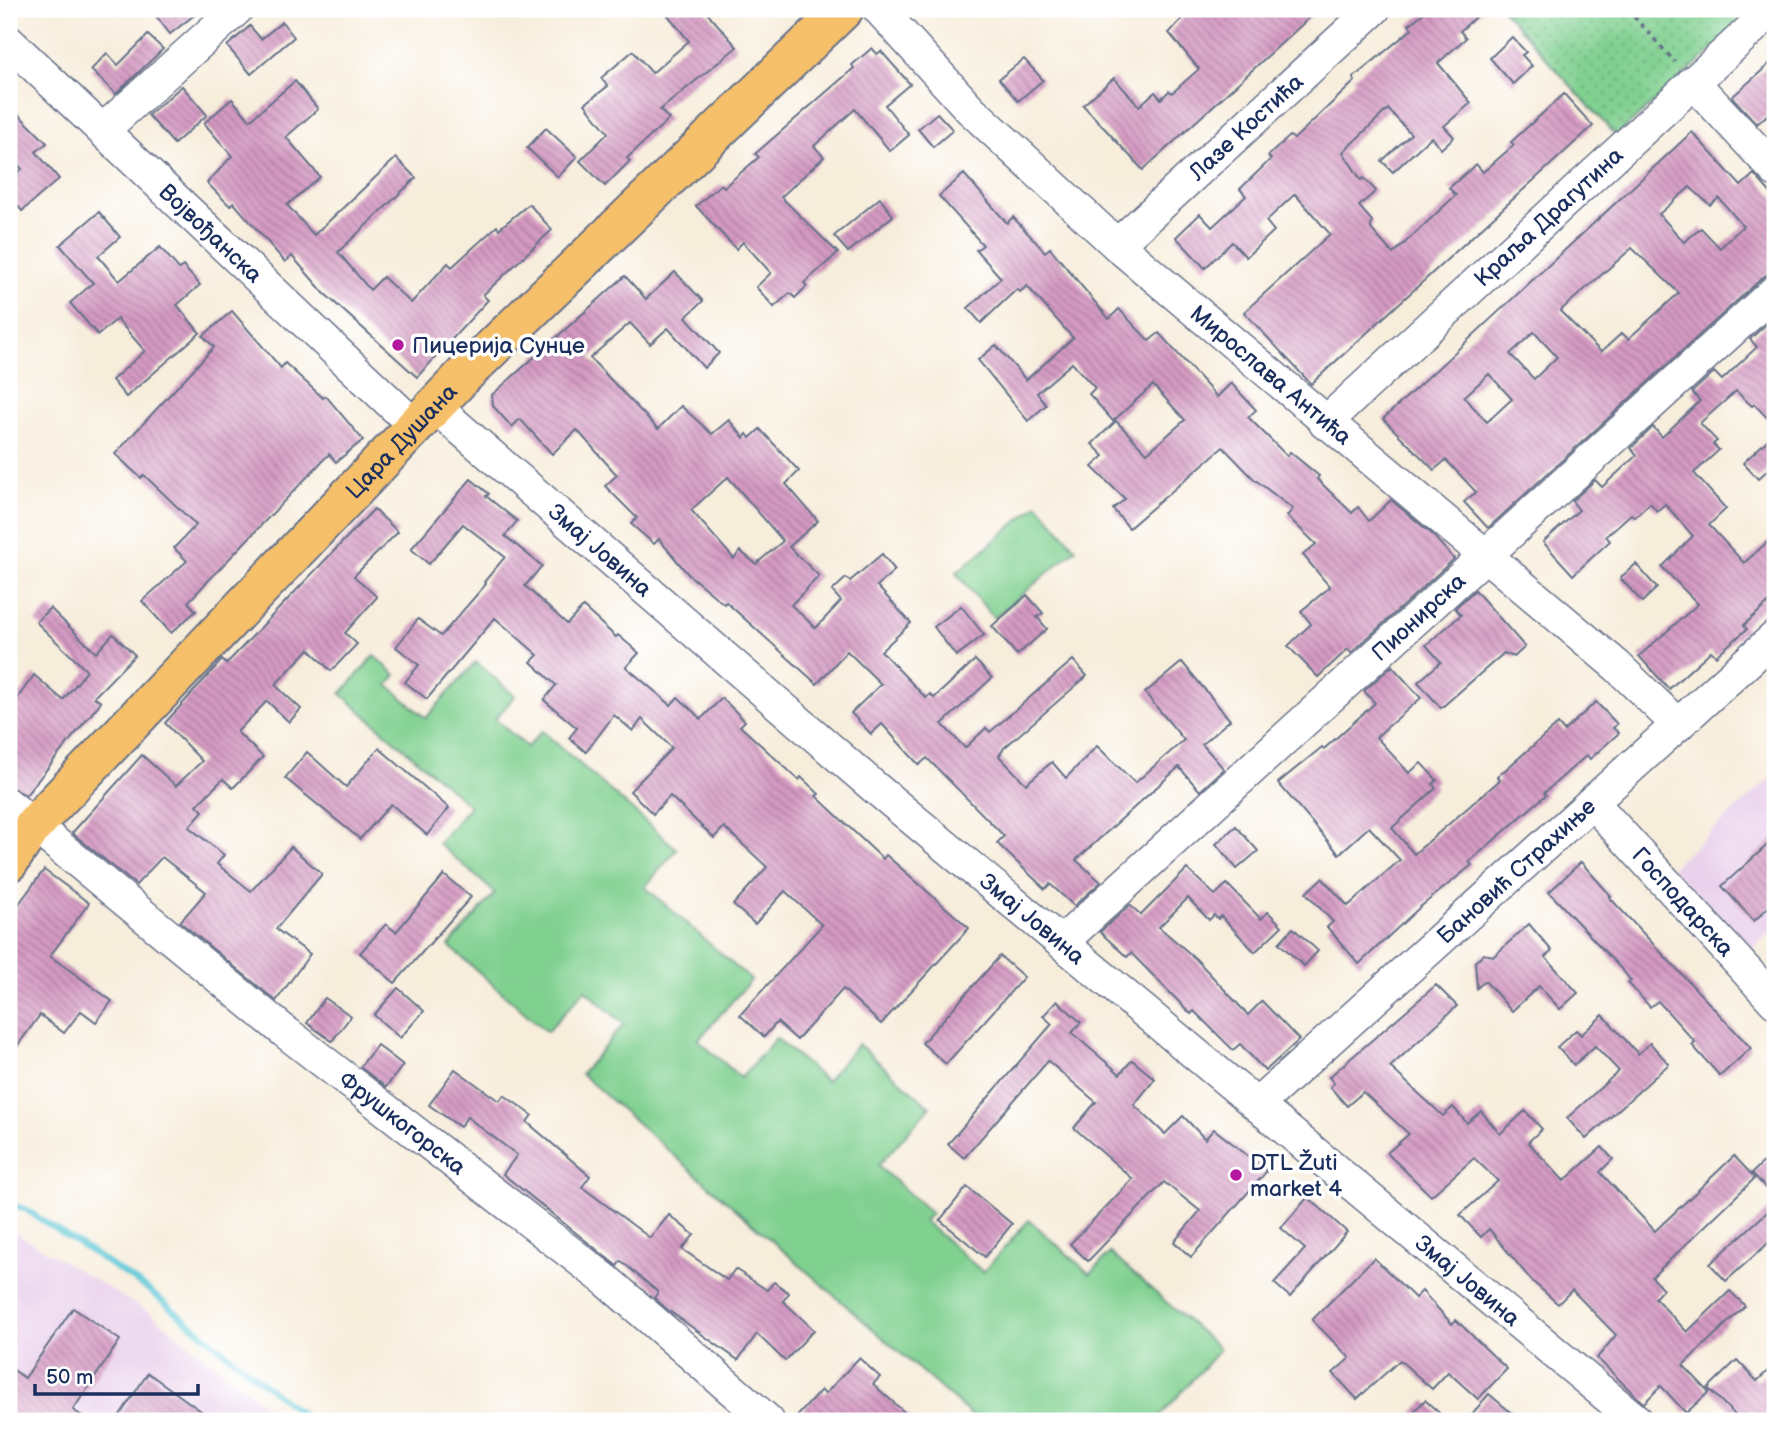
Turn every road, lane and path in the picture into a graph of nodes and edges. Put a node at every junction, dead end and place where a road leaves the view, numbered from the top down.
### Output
1 (237, 9) edge
2 (844, 9) edge
3 (880, 9) edge
4 (1374, 9) edge
5 (1627, 9) edge
6 (1773, 9) edge
7 (9, 42) edge
8 (1693, 82) junction
9 (103, 130) junction
10 (1775, 170) edge
11 (1117, 245) junction
12 (1775, 292) edge
13 (424, 416) junction
14 (1325, 423) junction
15 (1485, 555) junction
16 (1775, 637) edge
17 (1678, 725) junction
18 (1592, 802) junction
19 (21, 816) edge
20 (9, 862) edge
21 (1063, 941) junction
22 (1775, 1002) edge
23 (1258, 1104) junction
24 (768, 1421) edge
25 (1637, 1421) edge

1 - 9 street
2 - 13 main road, Цара Душана
3 - 11 street, Мирослава Антића
4 - 11 street, Лазе Костића
5 - 8 path
6 - 8 street, Краља Драгутина
7 - 9 street, Војвођанска
8 - 10 street
8 - 14 street, Краља Драгутина
9 - 13 street, Војвођанска
11 - 14 street, Мирослава Антића
12 - 15 street, Пионирска
13 - 19 main road, Цара Душана
13 - 21 street, Змај Јовина
14 - 15 street, Мирослава Антића
15 - 17 street, Мирослава Антића
15 - 21 street, Пионирска
16 - 17 street, Бановић Страхиње
17 - 18 street, Бановић Страхиње
18 - 22 street, Господарска
18 - 23 street, Бановић Страхиње
19 - 20 main road, Цара Душана
19 - 24 street, Фрушкогорска
21 - 23 street, Змај Јовина
23 - 25 street, Змај Јовина

